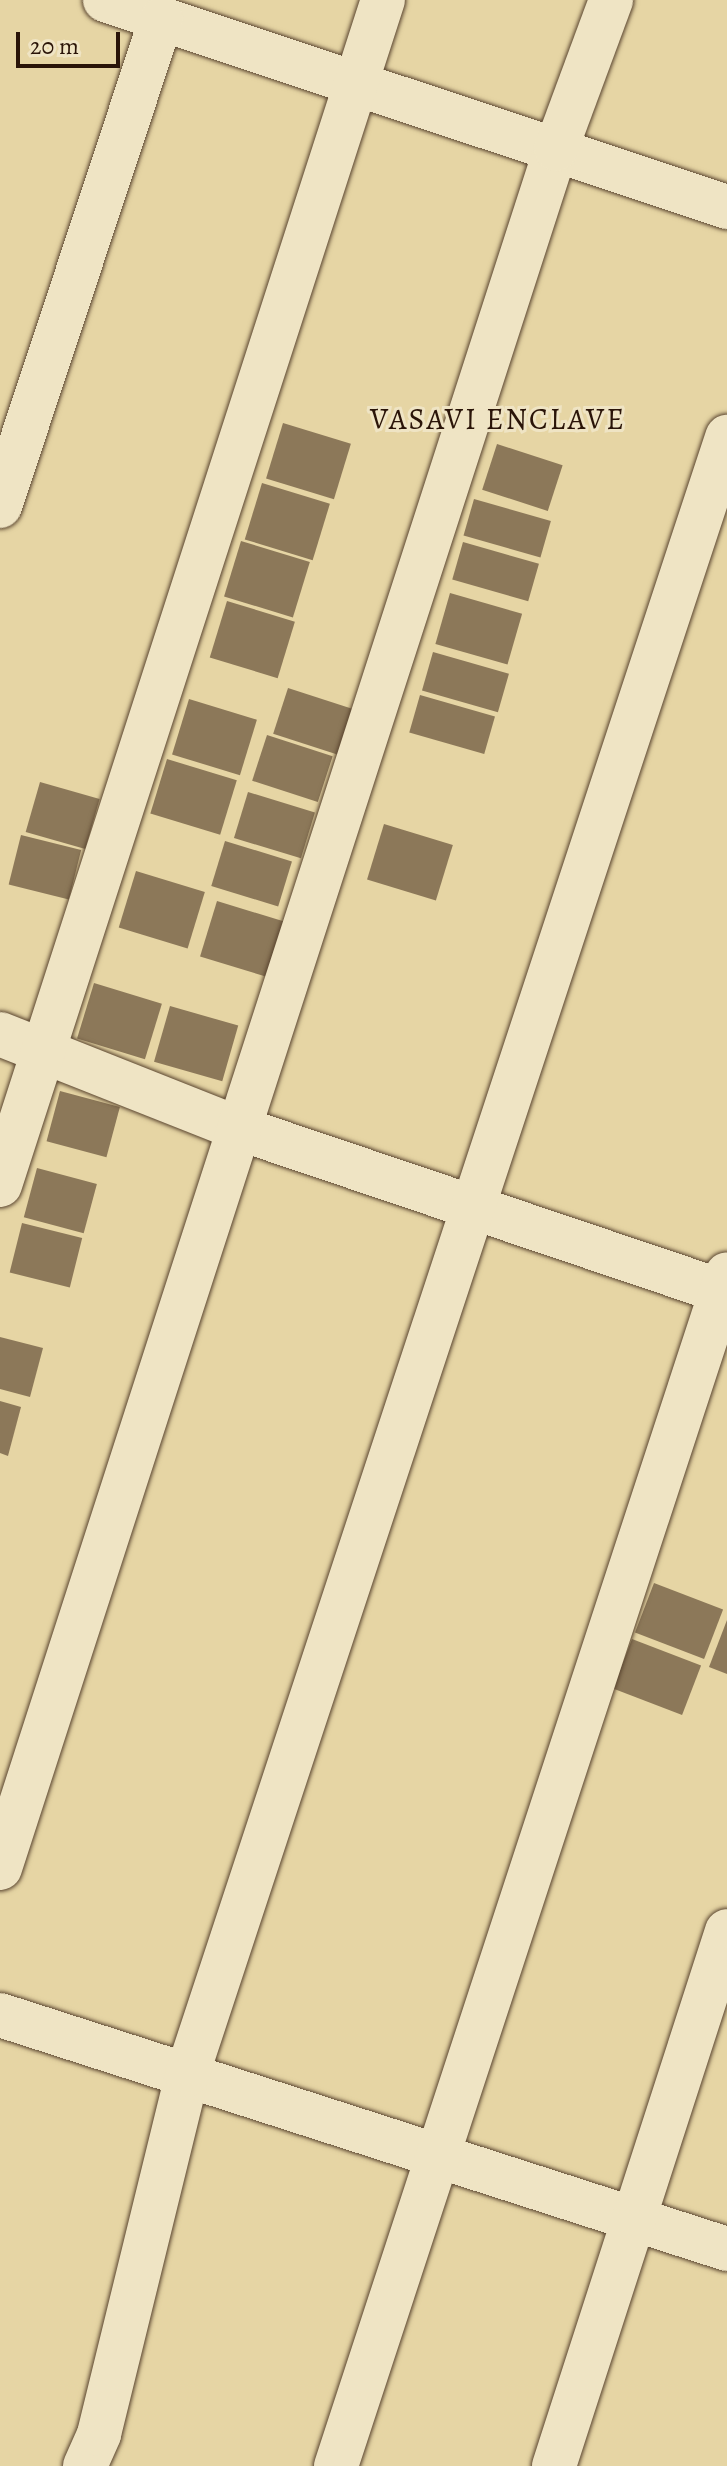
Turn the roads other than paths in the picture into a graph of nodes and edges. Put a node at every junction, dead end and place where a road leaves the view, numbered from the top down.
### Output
1 (105, 0) edge
2 (383, 0) edge
3 (611, 0) edge
4 (161, 20) junction
5 (355, 83) junction
6 (556, 149) junction
7 (727, 207) edge
8 (727, 437) edge
9 (0, 506) edge
10 (0, 1034) edge
11 (45, 1048) junction
12 (238, 1128) junction
13 (0, 1185) edge
14 (470, 1204) junction
15 (725, 1286) edge
16 (0, 1868) edge
17 (727, 1931) edge
18 (0, 2015) edge
19 (187, 2075) junction
20 (437, 2156) junction
21 (634, 2219) junction
22 (727, 2249) edge
23 (85, 2466) edge
24 (336, 2466) edge
25 (554, 2466) edge

1 - 4 street
2 - 5 street
3 - 6 street
4 - 5 street
4 - 9 street
5 - 6 street
5 - 11 street
6 - 7 street
6 - 12 street
8 - 14 street
10 - 11 street
11 - 12 street
11 - 13 street
12 - 14 street
12 - 16 street
14 - 15 street
14 - 19 street
15 - 20 street
17 - 21 street
18 - 19 street
19 - 20 street
19 - 23 street
20 - 21 street
20 - 24 street
21 - 22 street
21 - 25 street

